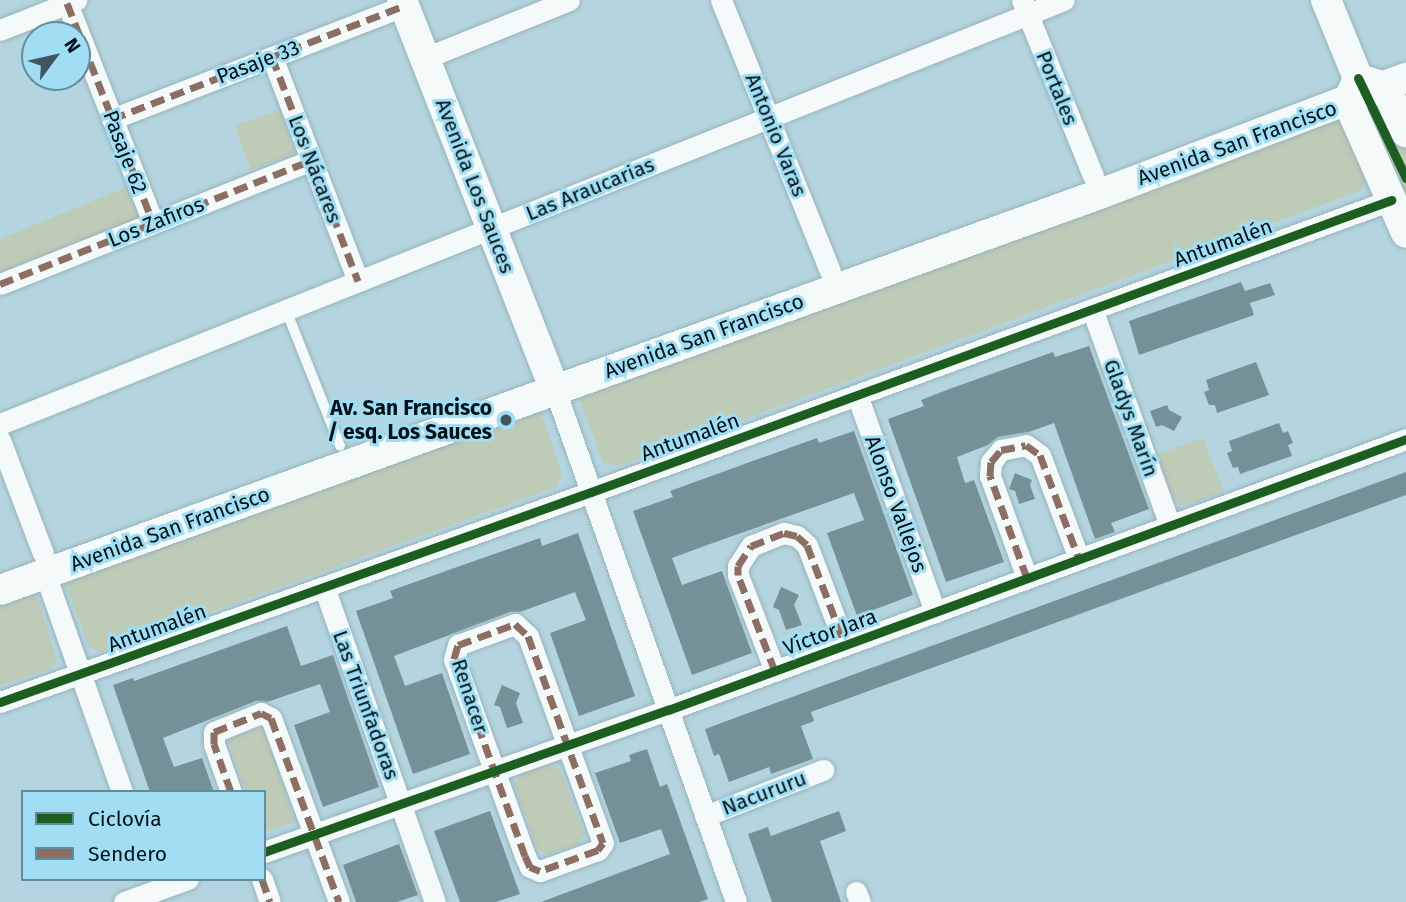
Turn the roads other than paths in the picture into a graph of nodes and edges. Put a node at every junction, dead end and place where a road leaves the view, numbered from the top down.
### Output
1 (569, 0) edge
2 (721, 0) edge
3 (1064, 0) edge
4 (1326, 0) edge
5 (72, 2) edge
6 (403, 3) edge
7 (1024, 7) edge
8 (0, 30) edge
9 (272, 57) junction
10 (425, 58) junction
11 (1406, 58) edge
12 (1374, 87) edge
13 (769, 118) junction
14 (112, 119) junction
15 (1406, 132) edge
16 (311, 160) junction
17 (1093, 176) junction
18 (1391, 200) junction
19 (152, 223) junction
20 (491, 228) junction
21 (1406, 233) edge
22 (830, 271) junction
23 (358, 281) junction
24 (0, 284) edge
25 (1092, 309) junction
26 (286, 310) junction
27 (551, 381) junction
28 (857, 395) junction
29 (0, 424) edge
30 (1406, 439) edge
31 (0, 440) edge
32 (340, 446) junction
33 (591, 492) junction
34 (1170, 526) junction
35 (1079, 559) junction
36 (44, 563) junction
37 (0, 568) edge
38 (1027, 578) junction
39 (324, 587) junction
40 (0, 590) edge
41 (935, 612) junction
42 (845, 645) junction
43 (775, 671) junction
44 (80, 674) junction
45 (0, 702) edge
46 (668, 710) junction
47 (569, 744) junction
48 (823, 770) dead end
49 (496, 771) junction
50 (121, 790) edge
51 (230, 790) edge
52 (401, 804) junction
53 (705, 816) junction
54 (315, 834) junction
55 (266, 851) edge
56 (182, 881) edge
57 (263, 881) edge
58 (158, 890) edge
59 (124, 902) edge
60 (270, 902) edge
61 (339, 902) edge
62 (435, 902) edge
63 (736, 902) edge

1 - 10 street
2 - 13 street, Antonio Varas
3 - 7 street, Las Araucarias
4 - 12 main road
5 - 8 street
5 - 14 street, Pasaje 62
6 - 9 street, Pasaje 33
6 - 10 main road, Avenida Los Sauces
7 - 13 street, Las Araucarias
7 - 17 street, Portales
9 - 14 street, Pasaje 33
9 - 16 street, Los Nácares
10 - 20 main road, Avenida Los Sauces
11 - 12 main road, Avenida San Francisco
12 - 15 main road
12 - 17 main road, Avenida San Francisco
12 - 18 main road
12 - 27 main road, Avenida San Francisco
13 - 20 street, Las Araucarias
13 - 22 street, Antonio Varas
14 - 19 street, Pasaje 62
16 - 19 street, Los Zafiros
16 - 23 street, Los Nácares
17 - 22 main road, Avenida San Francisco
18 - 21 main road
18 - 25 street, Antumalén
19 - 24 street, Los Zafiros
20 - 23 street, Las Araucarias
20 - 27 main road, Avenida Los Sauces
22 - 27 main road, Avenida San Francisco
23 - 26 street, Las Araucarias
25 - 28 street, Antumalén
25 - 34 street, Gladys Marín
26 - 29 street, Las Araucarias
26 - 32 lane
27 - 32 main road, Avenida San Francisco
27 - 33 street
27 - 36 main road, Avenida San Francisco
28 - 33 street, Antumalén
28 - 41 street, Alonso Vallejos
30 - 34 street, Víctor Jara
31 - 36 street
32 - 36 main road, Avenida San Francisco
33 - 39 street, Antumalén
33 - 46 street
34 - 35 street, Víctor Jara
35 - 38 street, Víctor Jara
35 - 38 street
36 - 37 main road, Avenida San Francisco
36 - 40 main road, Avenida San Francisco
36 - 44 street
38 - 41 street, Víctor Jara
39 - 44 street, Antumalén
39 - 52 street, Las Triunfadoras
41 - 42 street, Víctor Jara
42 - 43 street, Víctor Jara
42 - 43 street
43 - 46 street, Víctor Jara
44 - 45 street, Antumalén
44 - 50 street
46 - 47 street, Víctor Jara
46 - 53 street
47 - 49 street, Víctor Jara
47 - 49 street
47 - 49 street, Renacer
48 - 53 street, Nacururu
49 - 52 street, Víctor Jara
51 - 54 street
52 - 54 street, Víctor Jara
52 - 62 street, Las Triunfadoras
53 - 63 street
54 - 55 street, Víctor Jara
54 - 61 street
56 - 58 street
57 - 60 street
58 - 59 street

